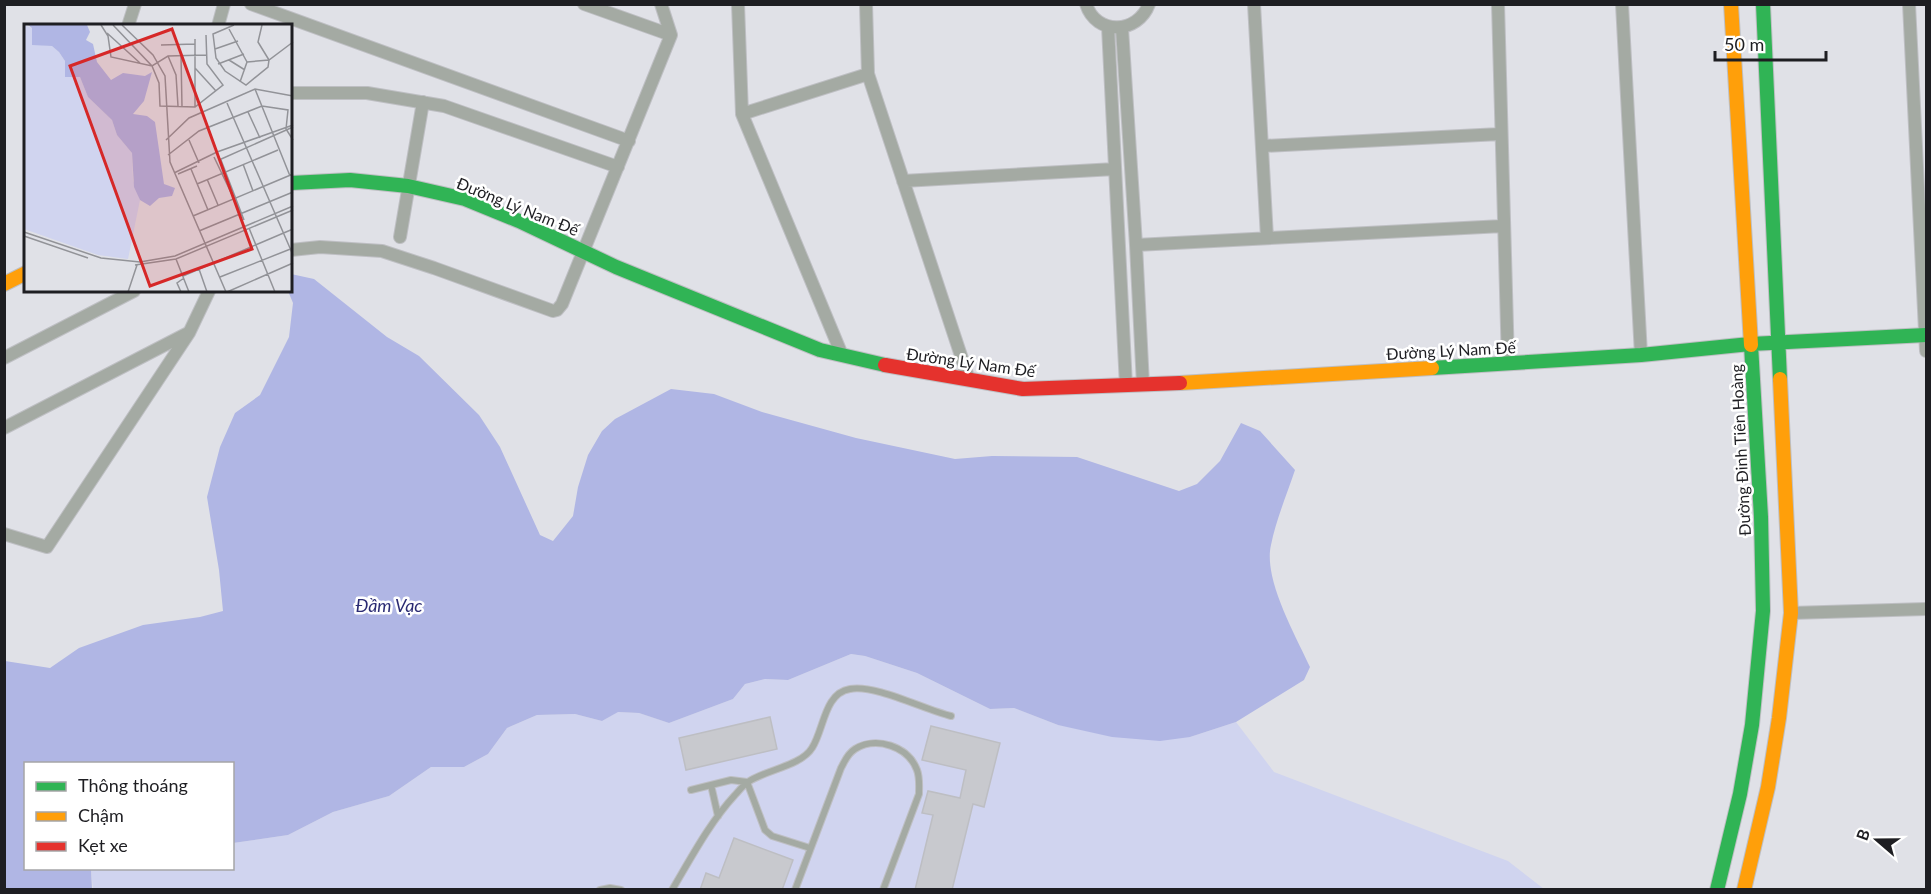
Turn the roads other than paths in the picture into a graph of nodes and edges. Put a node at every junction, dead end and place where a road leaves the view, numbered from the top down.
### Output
1 (135, 4) edge
2 (224, 4) edge
3 (251, 4) edge
4 (584, 4) edge
5 (661, 4) edge
6 (738, 4) edge
7 (866, 4) edge
8 (1086, 4) edge
9 (1149, 4) edge
10 (1254, 4) edge
11 (1498, 4) edge
12 (1622, 4) edge
13 (1731, 4) edge
14 (1762, 4) edge
15 (1909, 4) edge
16 (129, 24) edge
17 (219, 24) edge
18 (1108, 27) junction
19 (1122, 28) junction
20 (671, 35) junction
21 (868, 74) junction
22 (292, 93) edge
23 (423, 102) junction
24 (742, 114) junction
25 (1500, 134) junction
26 (629, 141) junction
27 (1263, 146) junction
28 (618, 167) junction
29 (1114, 169) junction
30 (903, 181) junction
31 (292, 183) edge
32 (408, 186) junction
33 (1503, 226) junction
34 (400, 237) dead end
35 (1267, 238) junction
36 (1136, 245) junction
37 (292, 250) edge
38 (584, 252) junction
39 (24, 274) edge
40 (4, 284) edge
41 (132, 292) edge
42 (209, 292) edge
43 (189, 333) junction
44 (1926, 334) edge
45 (1779, 343) junction
46 (1750, 344) junction
47 (1926, 351) edge
48 (1641, 355) junction
49 (842, 356) junction
50 (4, 358) edge
51 (1508, 363) junction
52 (969, 380) junction
53 (1143, 385) junction
54 (1126, 386) junction
55 (4, 428) edge
56 (4, 534) edge
57 (1926, 609) edge
58 (1777, 612) junction
59 (951, 716) dead end
60 (747, 782) junction
61 (711, 785) junction
62 (690, 790) dead end
63 (718, 816) junction
64 (810, 848) junction
65 (600, 890) edge
66 (621, 890) edge
67 (672, 890) edge
68 (795, 890) edge
69 (883, 890) edge
70 (1717, 890) edge
71 (1744, 890) edge

1 - 16 street
2 - 17 street
3 - 26 street
4 - 20 street
5 - 20 street
6 - 24 street
7 - 21 street
8 - 18 street
9 - 19 street
10 - 27 street
11 - 25 street
12 - 48 street
13 - 46 main road, Đường Đinh Tiên Hoàng
14 - 45 main road
15 - 44 street
18 - 19 street
18 - 29 street
19 - 36 street
20 - 26 street
21 - 24 street
21 - 30 street
22 - 23 street
23 - 28 street
23 - 32 street
24 - 49 street
25 - 27 street
25 - 33 street
26 - 28 street
27 - 35 street
28 - 38 street
29 - 30 street
29 - 54 street
30 - 52 street
31 - 32 main road, Đường Lý Nam Đế
32 - 34 street
32 - 38 main road, Đường Lý Nam Đế
33 - 35 street
33 - 51 street
35 - 36 street
36 - 53 street
37 - 38 street
38 - 49 main road, Đường Lý Nam Đế
39 - 40 main road
41 - 50 street
42 - 43 street
43 - 55 street
43 - 56 street
44 - 45 main road, Đường Lý Nam Đế
44 - 47 street
45 - 46 main road, Đường Lý Nam Đế
45 - 58 main road
46 - 48 main road, Đường Lý Nam Đế
46 - 58 main road, Đường Đinh Tiên Hoàng
48 - 51 main road, Đường Lý Nam Đế
49 - 52 main road, Đường Lý Nam Đế
51 - 53 main road, Đường Lý Nam Đế
52 - 54 main road, Đường Lý Nam Đế
53 - 54 main road, Đường Lý Nam Đế
57 - 58 street
58 - 70 main road, Đường Đinh Tiên Hoàng
58 - 71 main road
59 - 60 lane
60 - 61 lane
60 - 63 lane
60 - 64 lane
61 - 62 lane
61 - 63 lane
63 - 67 lane
64 - 68 lane
64 - 69 lane
65 - 66 lane

